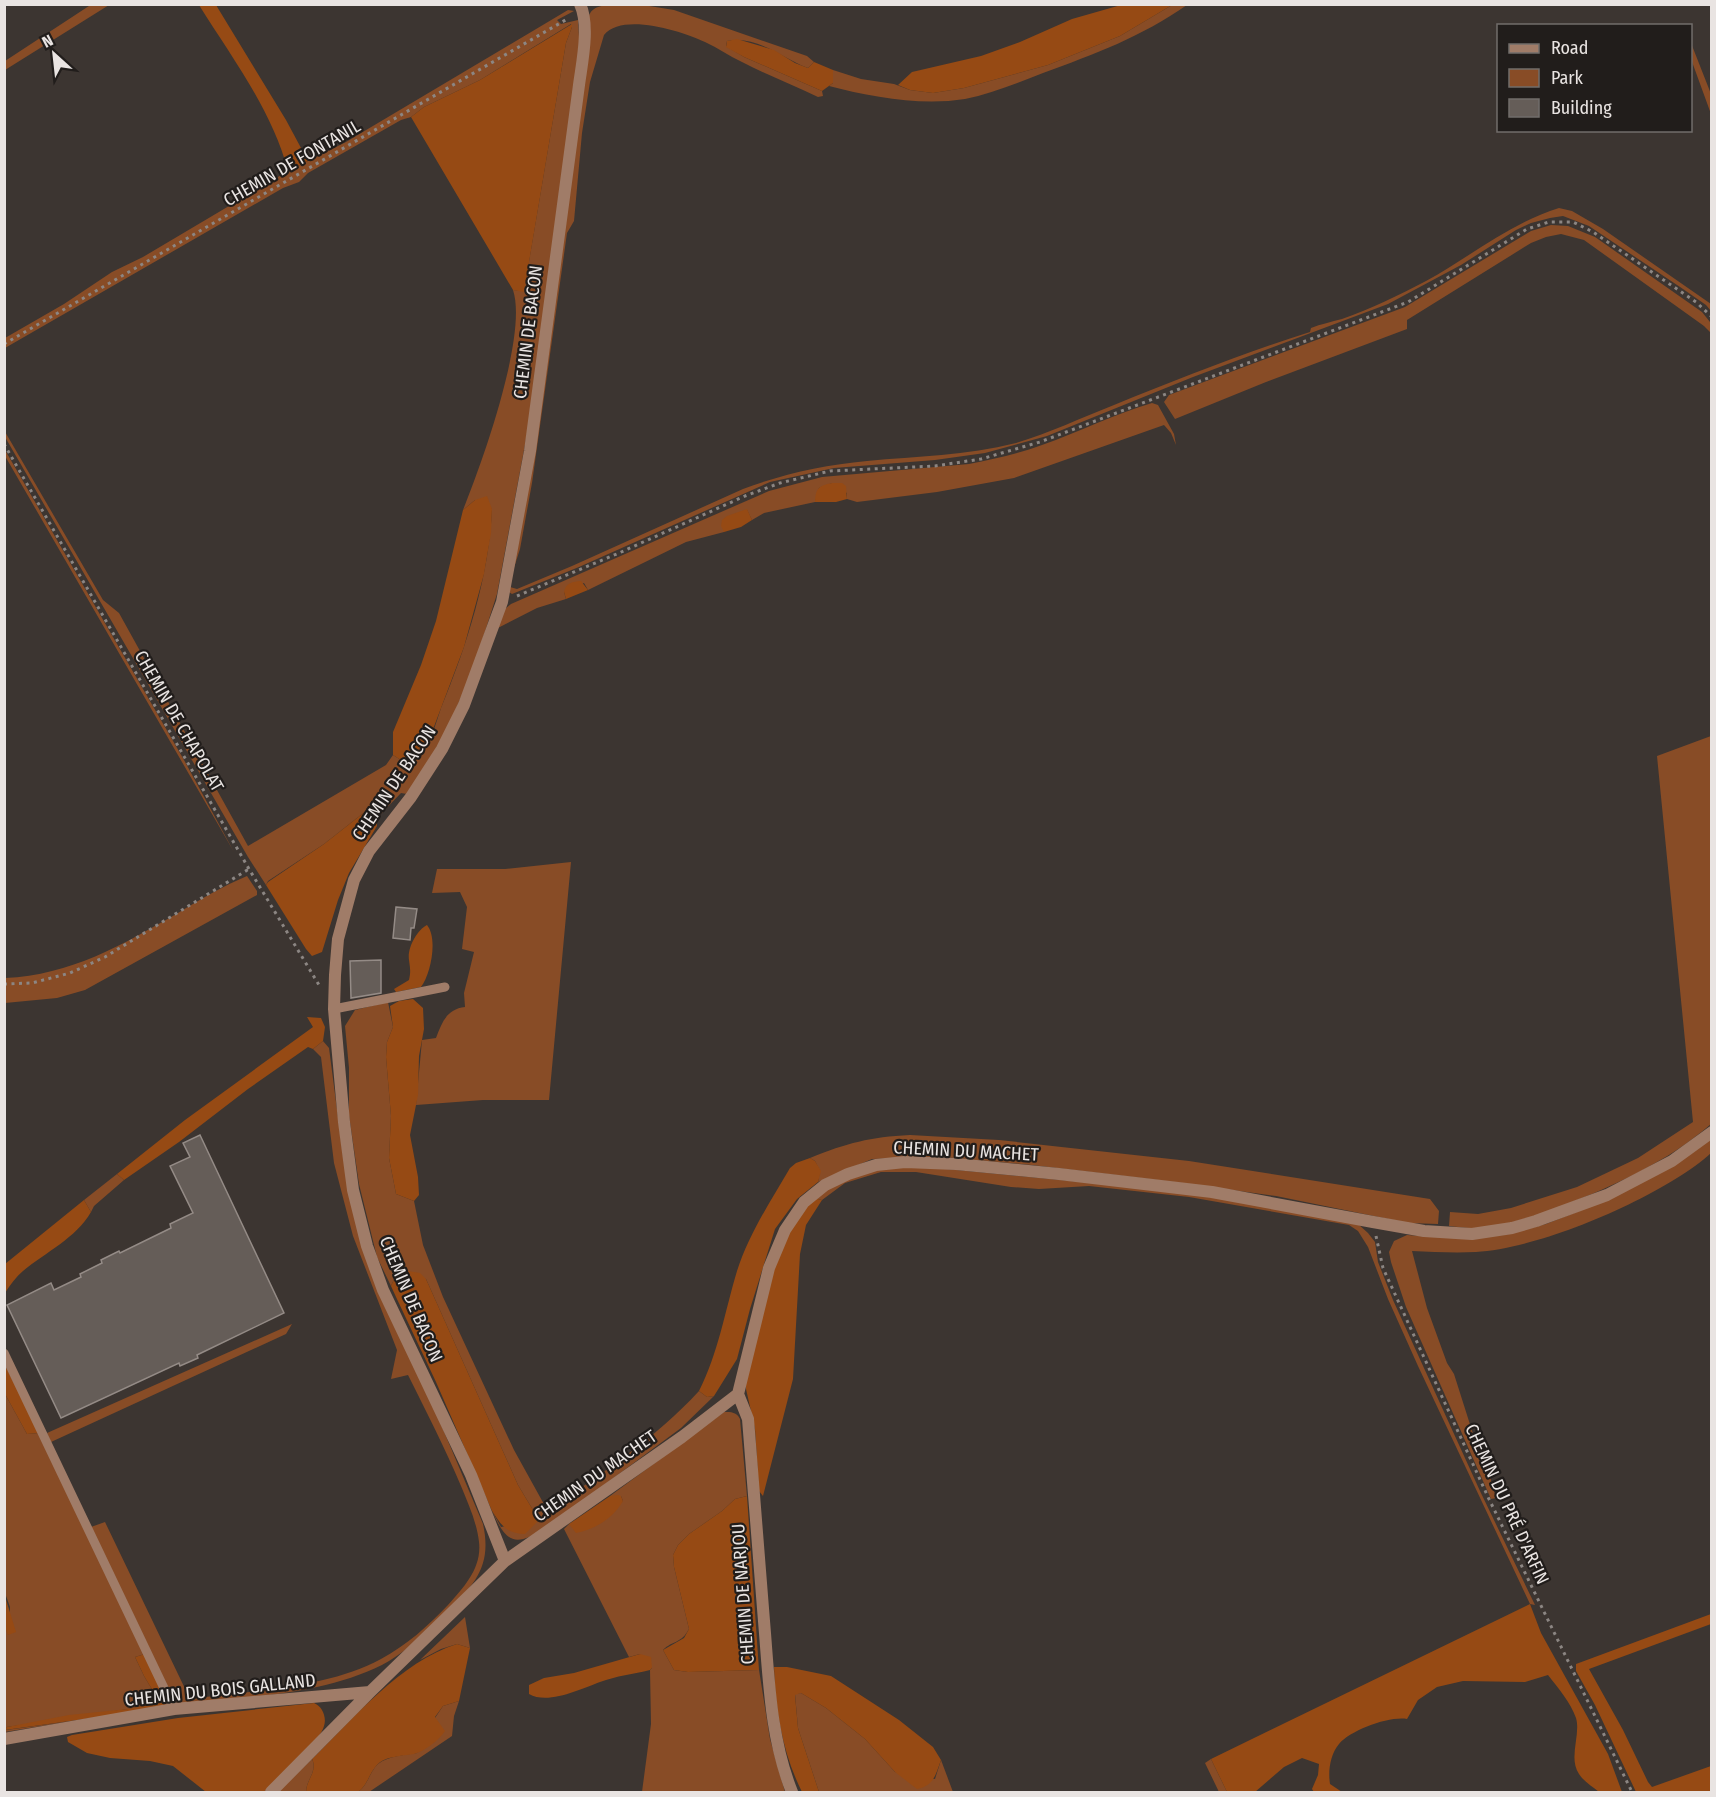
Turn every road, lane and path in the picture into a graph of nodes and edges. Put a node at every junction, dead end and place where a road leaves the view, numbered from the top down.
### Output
1 (581, 7) edge
2 (1712, 317) edge
3 (4, 344) edge
4 (4, 444) edge
5 (502, 602) junction
6 (249, 869) junction
7 (4, 984) edge
8 (445, 987) dead end
9 (334, 1010) junction
10 (1712, 1132) edge
11 (1373, 1222) junction
12 (4, 1353) edge
13 (738, 1394) junction
14 (505, 1562) junction
15 (370, 1692) junction
16 (174, 1709) junction
17 (4, 1739) edge
18 (271, 1792) edge
19 (792, 1792) edge
20 (1632, 1792) edge

1 - 3 path, CHEMIN DE FONTANIL
1 - 5 street, CHEMIN DE BACON
2 - 5 path
4 - 6 path, CHEMIN DE CHAPOLAT
5 - 9 street, CHEMIN DE BACON
6 - 7 path
6 - 9 path, CHEMIN DE CHAPOLAT
8 - 9 lane
9 - 14 street, CHEMIN DE BACON
10 - 11 street, CHEMIN DU MACHET
11 - 13 street, CHEMIN DU MACHET
11 - 20 path, CHEMIN DU PRÉ D'ARFIN
12 - 16 lane
13 - 14 street, CHEMIN DU MACHET
13 - 19 street, CHEMIN DE NARJOU
14 - 15 street, CHEMIN DU MACHET
15 - 16 street, CHEMIN DU BOIS GALLAND
15 - 18 street, CHEMIN DU MACHET
16 - 17 street, CHEMIN DU BOIS GALLAND

